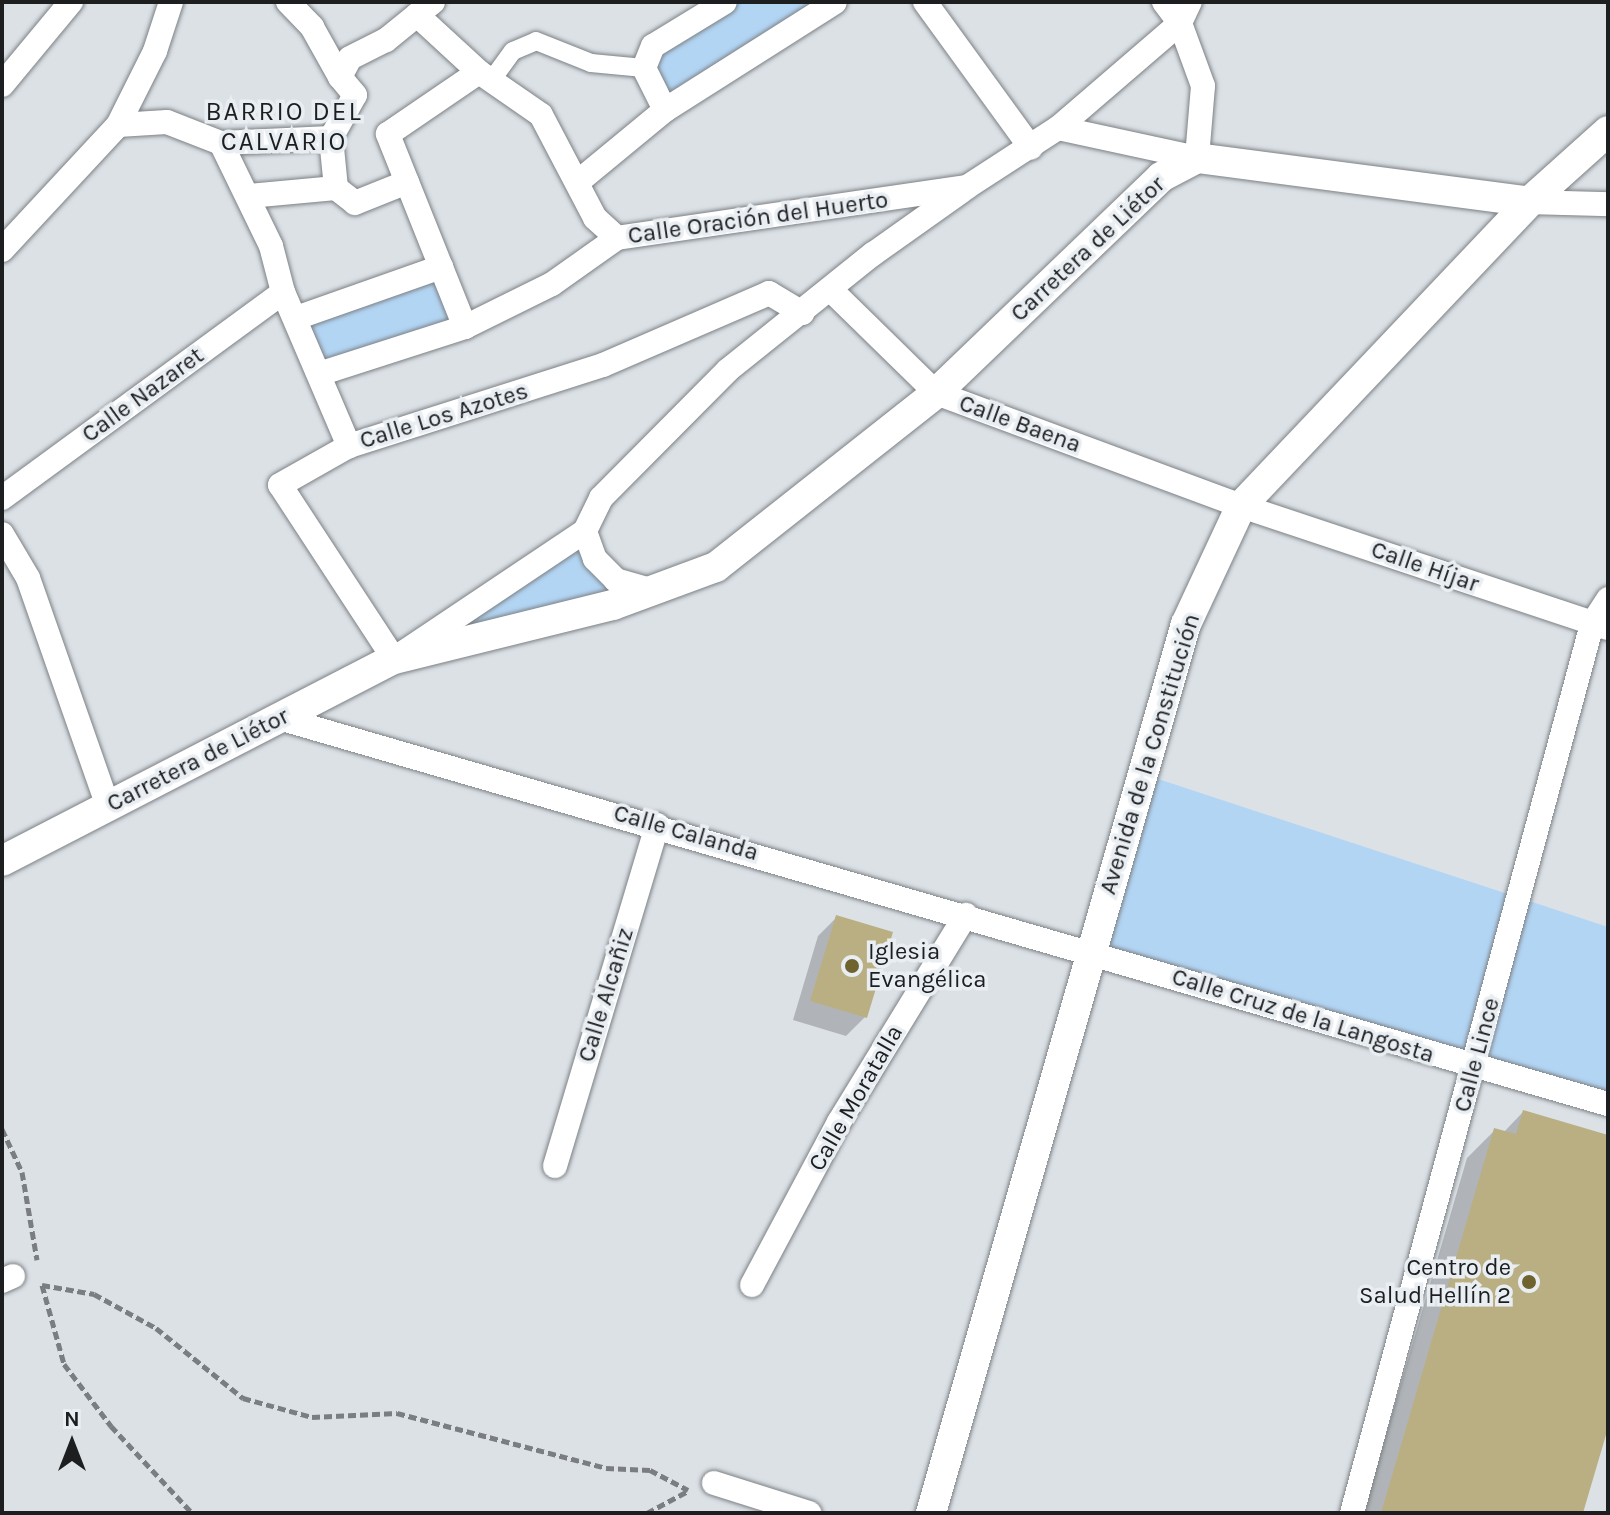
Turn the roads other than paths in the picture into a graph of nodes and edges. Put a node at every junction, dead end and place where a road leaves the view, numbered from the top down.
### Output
1 (71, 2) edge
2 (171, 2) edge
3 (288, 2) edge
4 (725, 2) edge
5 (835, 2) edge
6 (925, 2) edge
7 (1164, 2) edge
8 (425, 9) edge
9 (1185, 12) edge
10 (644, 68) junction
11 (485, 76) junction
12 (340, 77) junction
13 (2, 85) edge
14 (665, 110) junction
15 (118, 125) junction
16 (1058, 128) junction
17 (1608, 131) edge
18 (331, 138) junction
19 (221, 143) junction
20 (1031, 148) junction
21 (1197, 158) junction
22 (579, 181) junction
23 (407, 182) junction
24 (967, 187) junction
25 (336, 188) junction
26 (249, 196) junction
27 (1529, 202) junction
28 (1608, 204) edge
29 (617, 238) junction
30 (2, 250) edge
31 (441, 267) junction
32 (832, 291) junction
33 (283, 292) junction
34 (802, 313) junction
35 (296, 318) junction
36 (465, 327) junction
37 (322, 373) junction
38 (936, 393) junction
39 (349, 446) junction
40 (2, 498) edge
41 (1241, 506) junction
42 (585, 531) junction
43 (2, 534) edge
44 (654, 591) junction
45 (1608, 599) edge
46 (1600, 626) edge
47 (394, 659) junction
48 (279, 718) junction
49 (108, 807) junction
50 (657, 825) junction
51 (2, 861) edge
52 (966, 915) junction
53 (1092, 951) junction
54 (1474, 1067) junction
55 (1608, 1104) edge
56 (555, 1166) dead end
57 (752, 1285) dead end
58 (714, 1483) road end
59 (809, 1513) edge
60 (931, 1513) edge
61 (1352, 1513) edge

1 - 13 street
2 - 15 street
3 - 12 street
4 - 10 street
5 - 14 street
6 - 20 street
7 - 9 street
8 - 11 street
8 - 12 street
9 - 16 street, Calle Oración del Huerto
9 - 21 street
10 - 11 street
10 - 14 street
11 - 22 street
11 - 23 street
12 - 18 street
14 - 22 street
15 - 19 street
15 - 30 street
16 - 20 street, Calle Oración del Huerto
16 - 21 street
17 - 27 street, Avenida de la Constitución
18 - 19 street
18 - 25 street
19 - 26 street
20 - 24 street, Calle Oración del Huerto
21 - 27 street
21 - 38 street, Carretera de Liétor
22 - 29 street
23 - 25 street
23 - 31 street
24 - 29 street, Calle Oración del Huerto
24 - 32 street, Carretera de Liétor
25 - 26 street
26 - 33 street
27 - 28 street
27 - 41 street, Avenida de la Constitución
29 - 36 street, Calle Oración del Huerto
31 - 35 street
31 - 36 street
32 - 34 street, Carretera de Liétor
32 - 38 street, Calle Baena
33 - 35 street
33 - 40 street, Calle Nazaret
34 - 39 street, Calle Los Azotes
34 - 42 street, Carretera de Liétor
35 - 37 street
36 - 37 street, Calle Oración del Huerto
37 - 39 street
38 - 41 street, Calle Baena
38 - 44 street, Carretera de Liétor
39 - 47 street, Calle Los Azotes
41 - 46 street, Calle Híjar
41 - 53 street, Avenida de la Constitución
42 - 44 street
42 - 47 street, Carretera de Liétor
43 - 49 street
44 - 47 street, Carretera de Liétor
45 - 46 street, Calle Lince
46 - 54 street, Calle Lince
47 - 48 street, Carretera de Liétor
48 - 49 street, Carretera de Liétor
48 - 50 street, Calle Calanda
49 - 51 street, Carretera de Liétor
50 - 52 street, Calle Calanda
50 - 56 street, Calle Alcañiz
52 - 53 street, Calle Calanda
52 - 57 street, Calle Moratalla
53 - 54 street, Calle Cruz de la Langosta
53 - 60 street, Avenida de la Constitución
54 - 55 street, Calle Cruz de la Langosta
54 - 61 street, Calle Lince
58 - 59 street

